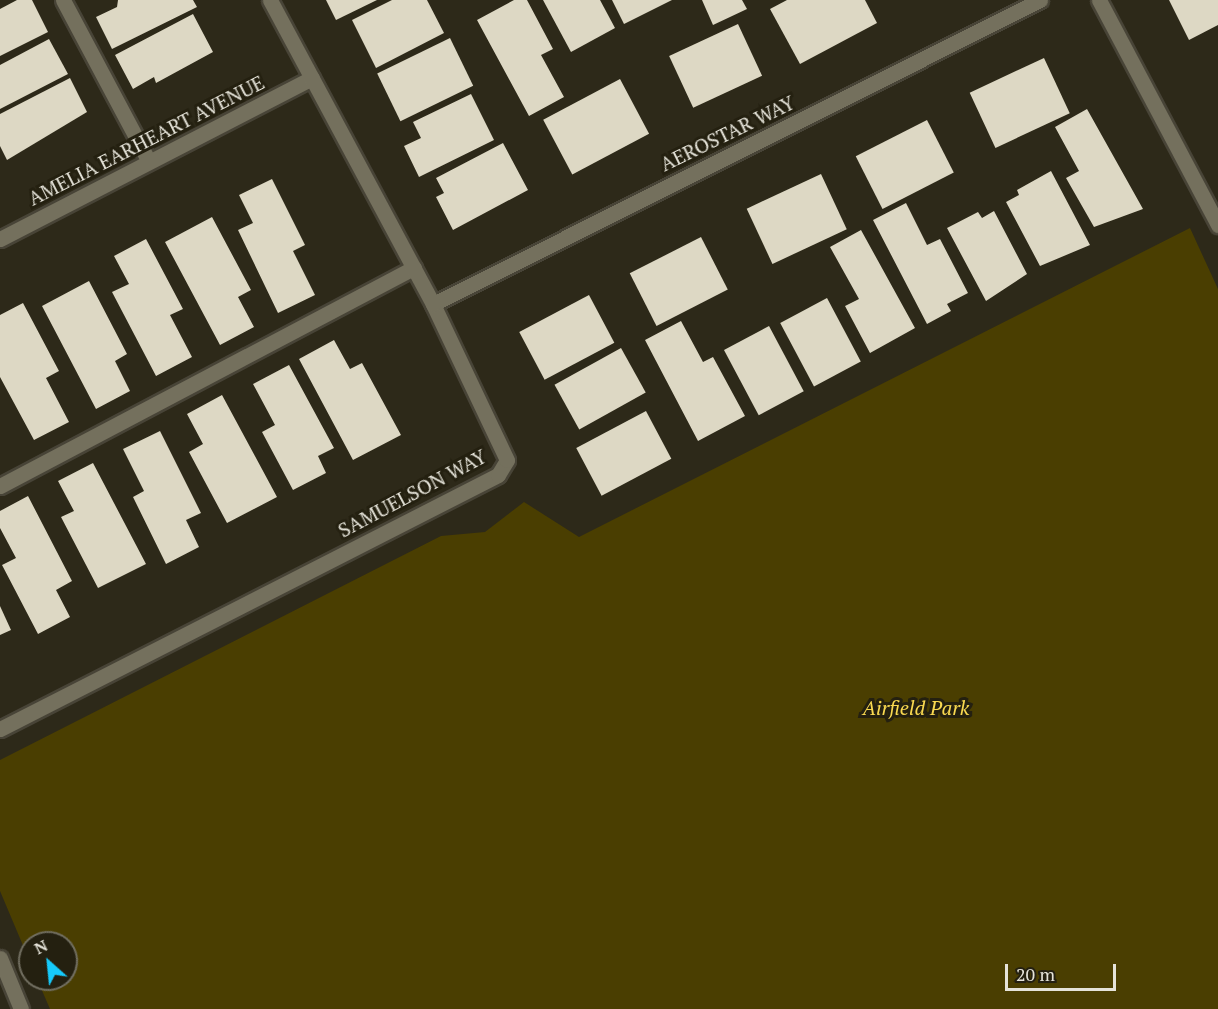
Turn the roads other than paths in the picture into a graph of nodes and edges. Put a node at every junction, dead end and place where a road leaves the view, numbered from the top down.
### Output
1 (63, 0) edge
2 (270, 0) edge
3 (1040, 0) edge
4 (1099, 0) edge
5 (312, 78) junction
6 (148, 162) junction
7 (1218, 225) edge
8 (0, 240) edge
9 (414, 268) junction
10 (433, 304) junction
11 (0, 486) edge
12 (0, 729) edge
13 (0, 958) edge
14 (21, 1009) edge

1 - 6 street
2 - 5 street, SAMUELSON WAY
3 - 10 street, AEROSTAR WAY
4 - 7 street
5 - 6 street, AMELIA EARHEART AVENUE
5 - 9 street, SAMUELSON WAY
6 - 8 street, AMELIA EARHEART AVENUE
9 - 10 street, SAMUELSON WAY
9 - 11 street
10 - 12 street, SAMUELSON WAY
13 - 14 street

